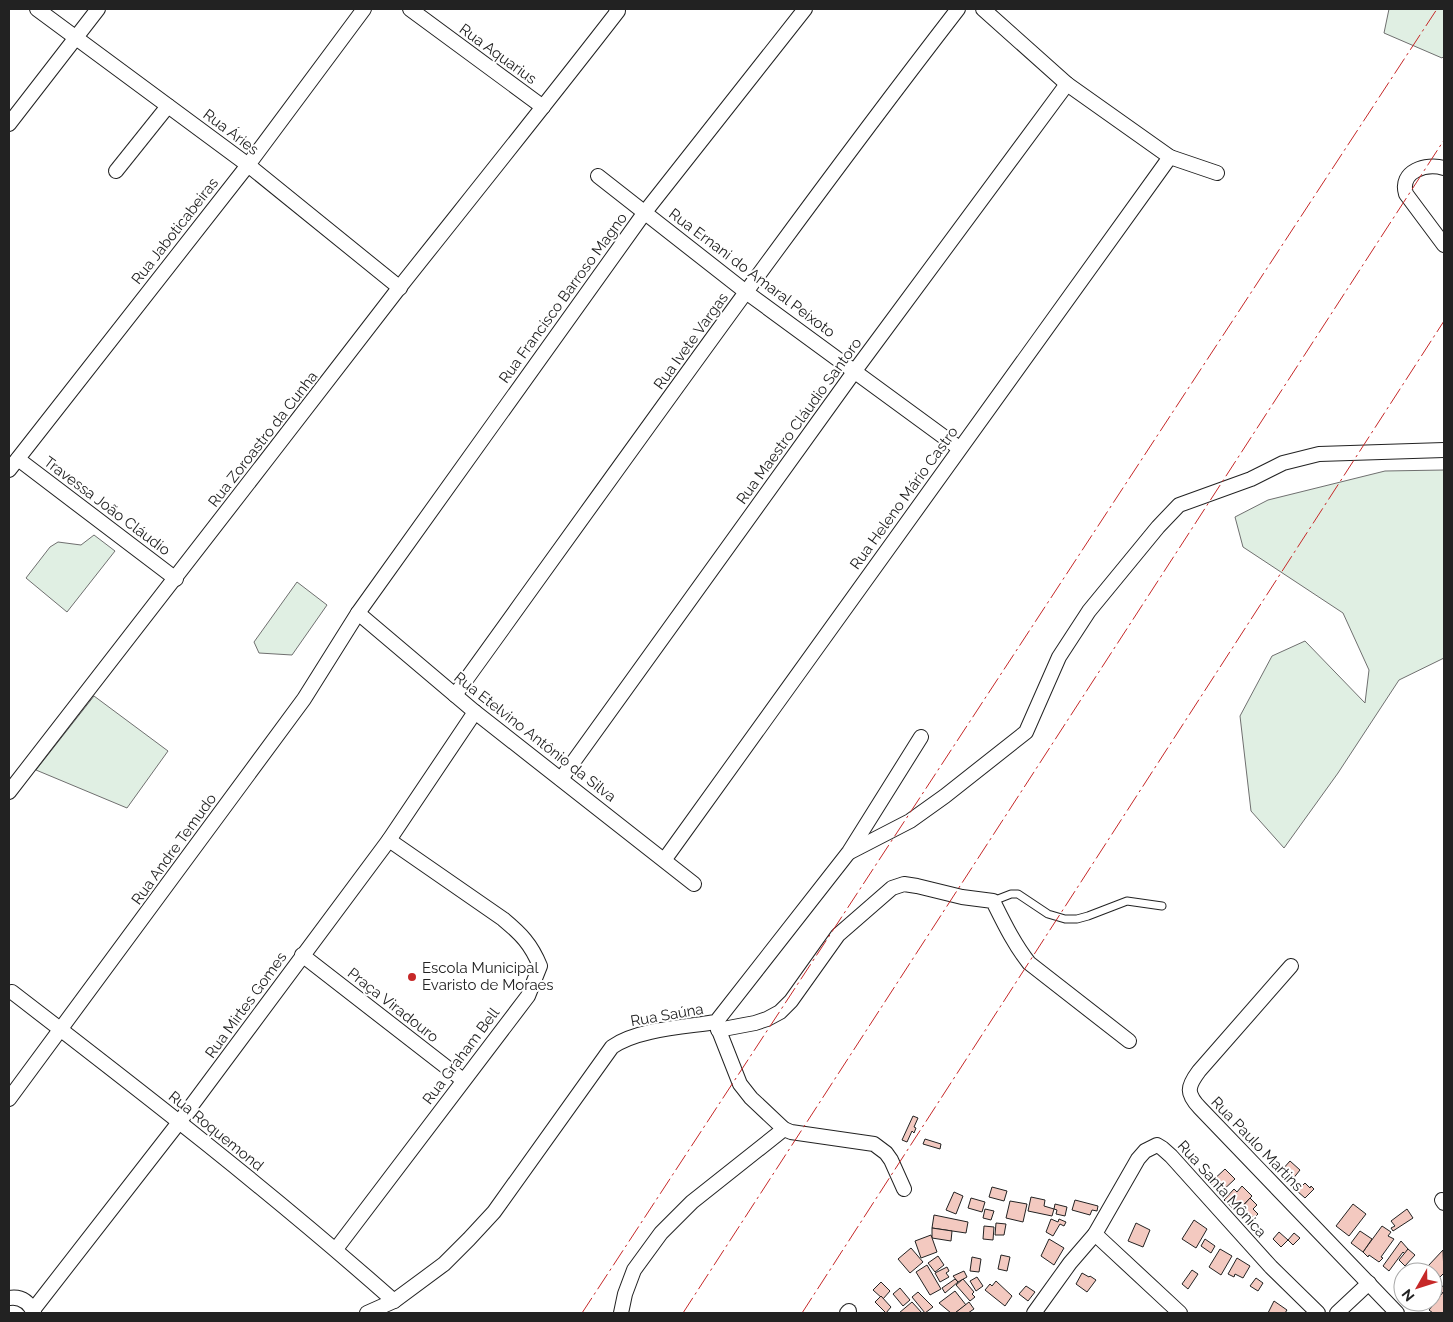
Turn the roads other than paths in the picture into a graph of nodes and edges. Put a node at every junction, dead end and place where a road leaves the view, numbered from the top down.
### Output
1 (37, 9) edge
2 (98, 9) edge
3 (364, 9) edge
4 (410, 9) edge
5 (618, 9) edge
6 (805, 9) edge
7 (958, 9) edge
8 (983, 9) edge
9 (76, 38) junction
10 (1068, 84) junction
11 (168, 106) junction
12 (543, 108) junction
13 (9, 124) edge
14 (1170, 157) junction
15 (248, 165) junction
16 (1444, 168) edge
17 (116, 171) dead end
18 (1217, 173) dead end
19 (598, 176) dead end
20 (645, 212) junction
21 (1444, 245) edge
22 (400, 288) junction
23 (746, 292) junction
24 (854, 372) junction
25 (959, 448) junction
26 (1444, 450) edge
27 (18, 459) junction
28 (9, 470) edge
29 (176, 579) junction
30 (358, 613) junction
31 (455, 695) junction
32 (475, 712) junction
33 (921, 737) dead end
34 (561, 780) junction
35 (9, 792) edge
36 (389, 840) junction
37 (849, 852) junction
38 (665, 859) junction
39 (694, 884) dead end
40 (993, 901) junction
41 (1162, 906) dead end
42 (302, 956) junction
43 (1291, 966) dead end
44 (12, 992) dead end
45 (717, 1026) junction
46 (62, 1030) junction
47 (1129, 1041) dead end
48 (463, 1080) junction
49 (9, 1100) edge
50 (180, 1121) junction
51 (784, 1129) junction
52 (904, 1189) dead end
53 (1095, 1234) junction
54 (336, 1249) junction
55 (1368, 1283) junction
56 (9, 1298) edge
57 (394, 1301) junction
58 (1037, 1308) edge
59 (33, 1312) edge
60 (367, 1313) edge
61 (621, 1313) edge
62 (1051, 1313) edge
63 (1180, 1313) edge
64 (1318, 1313) edge
65 (1337, 1313) edge
66 (1397, 1313) edge

1 - 9 street, Rua Áries
2 - 9 street
3 - 15 street, Rua Jaboticabeiras
4 - 12 street, Rua Aquarius
5 - 12 street, Rua Zoroastro da Cunha
6 - 20 street, Rua Francisco Barroso Magno
7 - 23 street, Rua Ivete Vargas
8 - 10 street
9 - 11 street, Rua Áries
9 - 13 street
10 - 14 street
10 - 24 street, Rua Maestro Cláudio Santoro
11 - 15 street, Rua Áries
11 - 17 street
12 - 22 street, Rua Zoroastro da Cunha
14 - 18 street
14 - 25 street, Rua Heleno Mário Castro
15 - 22 street, Rua Áries
15 - 27 street, Rua Jaboticabeiras
16 - 21 street
19 - 20 street, Rua Ernani do Amaral Peixoto
20 - 23 street, Rua Ernani do Amaral Peixoto
20 - 30 street, Rua Francisco Barroso Magno
22 - 29 street, Rua Zoroastro da Cunha
23 - 24 street, Rua Ernani do Amaral Peixoto
23 - 31 street, Rua Ivete Vargas
24 - 25 street, Rua Ernani do Amaral Peixoto
24 - 34 street, Rua Maestro Cláudio Santoro
25 - 38 street, Rua Heleno Mário Castro
26 - 37 street
27 - 28 street, Rua Jaboticabeiras
27 - 29 street, Travessa João Cláudio
29 - 35 street, Rua Zoroastro da Cunha
30 - 31 street, Rua Etelvino Antônio da Silva
30 - 46 street, Rua Andre Temudo
31 - 32 street, Rua Etelvino Antônio da Silva
32 - 34 street, Rua Etelvino Antônio da Silva
32 - 36 street, Rua Mirtes Gomes
33 - 37 street, Rua Saúna
34 - 38 street, Rua Etelvino Antônio da Silva
36 - 42 street, Rua Mirtes Gomes
36 - 48 street, Rua Graham Bell
37 - 45 street, Rua Saúna
38 - 39 street, Rua Etelvino Antônio da Silva
40 - 41 lane
40 - 45 street
40 - 47 street
42 - 48 street, Praça Viradouro
42 - 50 street, Rua Mirtes Gomes
43 - 55 street, Rua Paulo Martins
44 - 46 street, Rua Roquemond
45 - 51 street
45 - 57 street, Rua Saúna
46 - 49 street, Rua Andre Temudo
46 - 50 street, Rua Roquemond
48 - 54 street, Rua Graham Bell
50 - 54 street, Rua Roquemond
50 - 59 street, Rua Mirtes Gomes
51 - 52 street
51 - 61 street
53 - 58 street
53 - 63 street
53 - 64 street, Rua Santa Mônica
54 - 57 street, Rua Roquemond
55 - 65 street
55 - 66 street, Rua Paulo Martins
56 - 59 street
57 - 60 street, Rua Saúna
58 - 62 street

